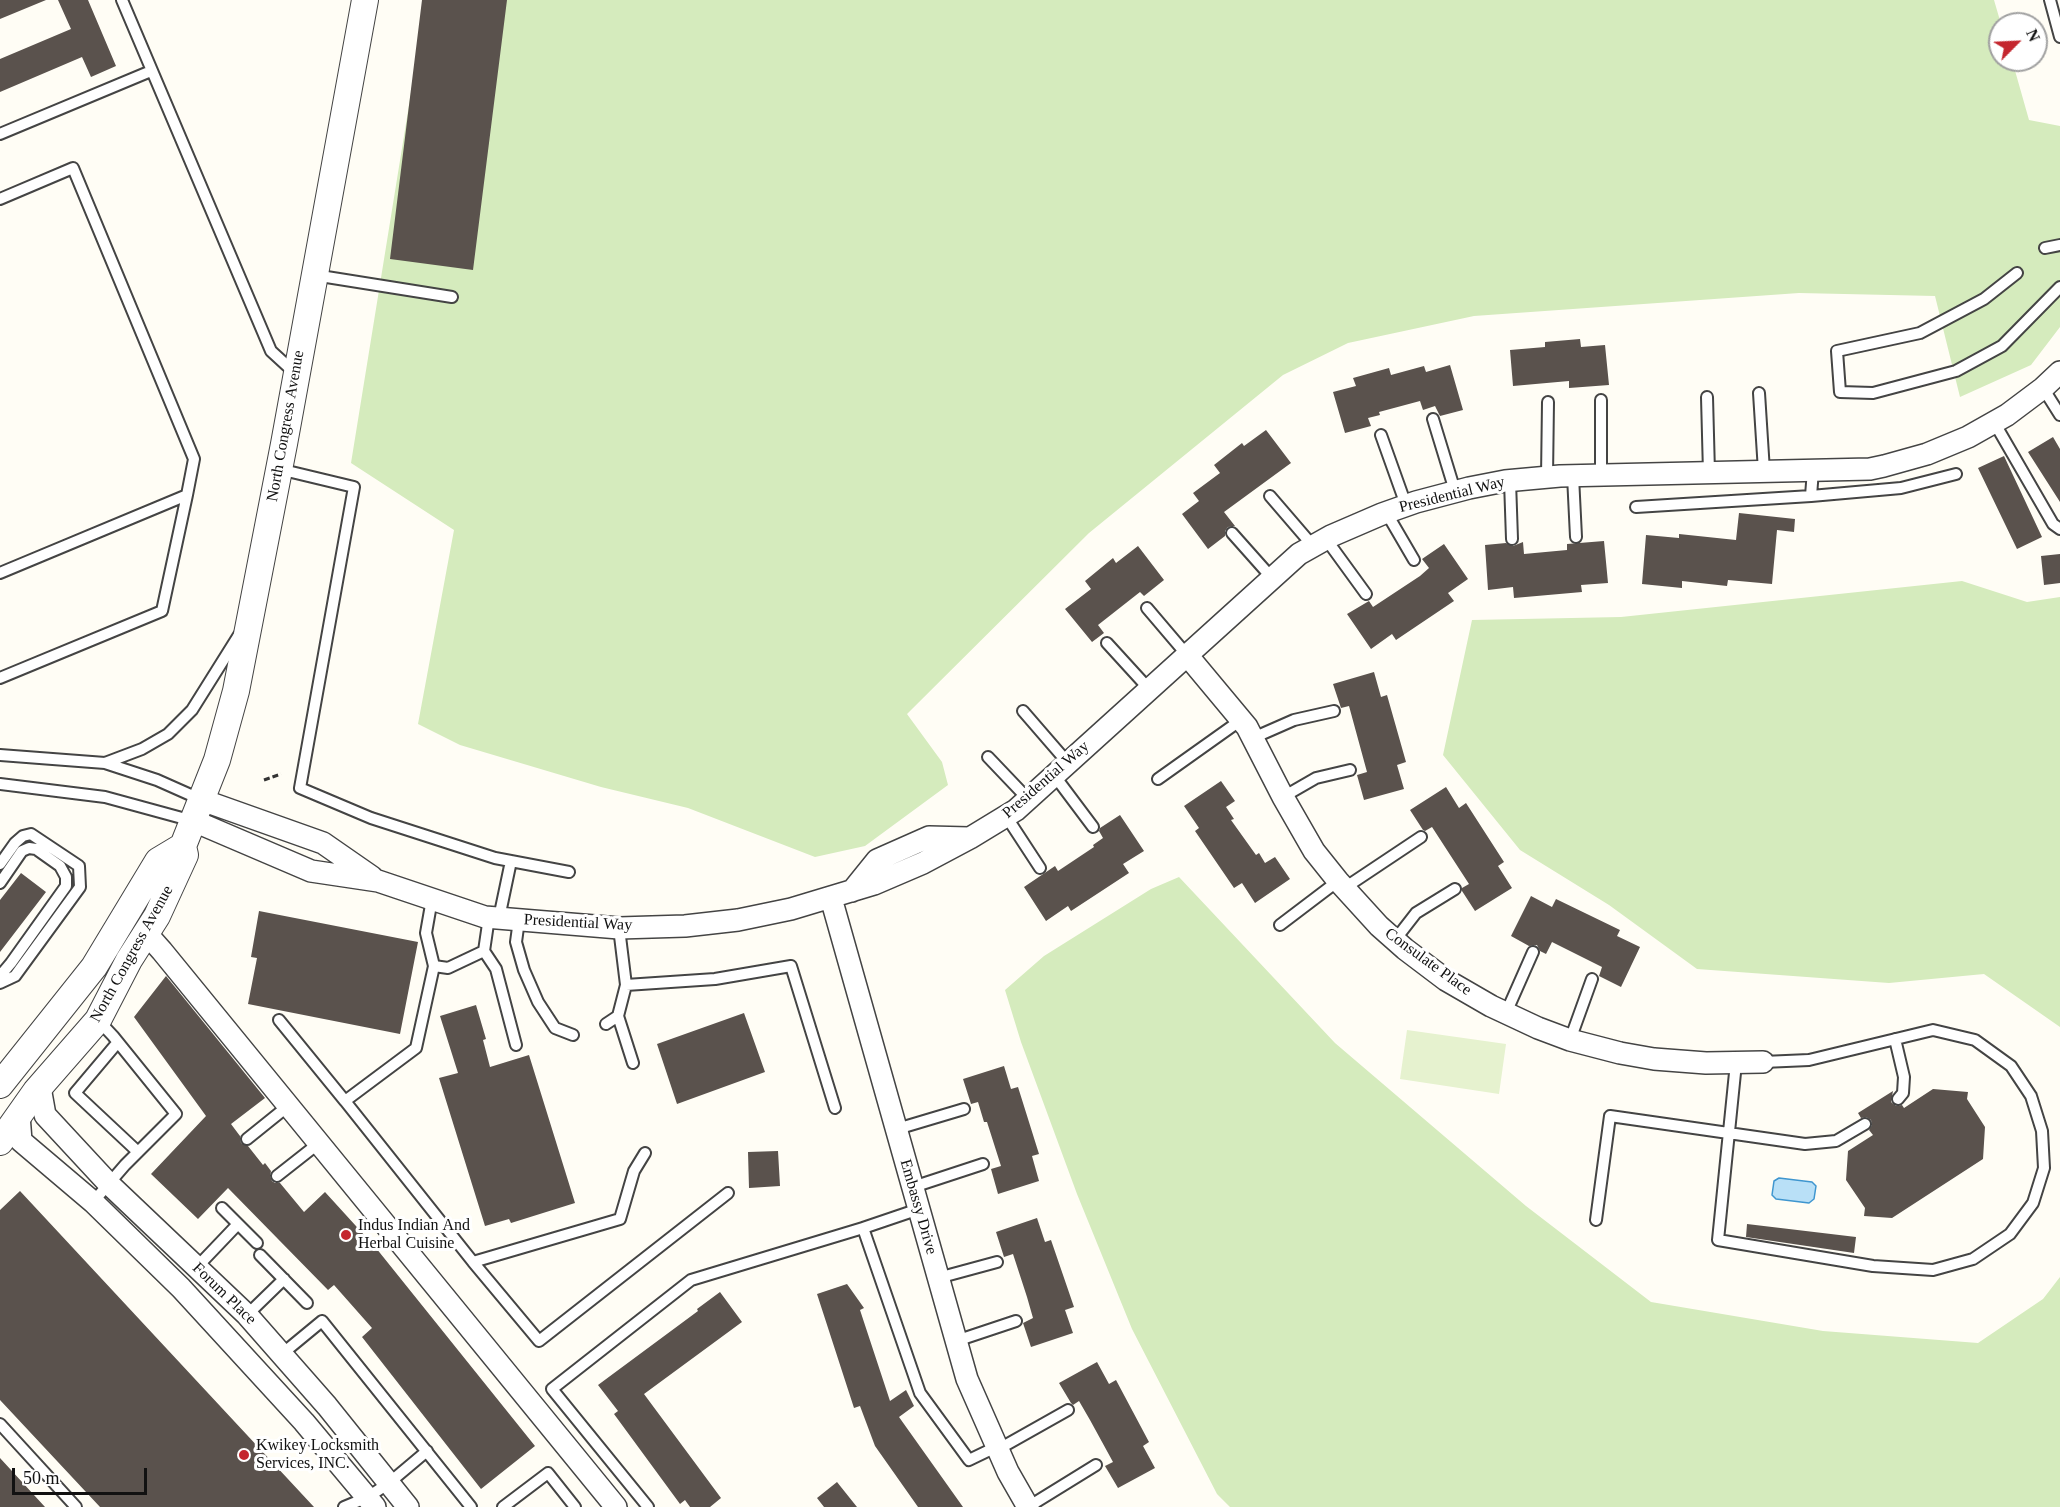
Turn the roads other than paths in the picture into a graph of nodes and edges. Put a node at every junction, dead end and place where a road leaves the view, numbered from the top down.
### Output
1 (122, 0) edge
2 (365, 0) edge
3 (2050, 0) edge
4 (2060, 37) edge
5 (151, 71) junction
6 (0, 134) edge
7 (0, 199) edge
8 (2060, 244) edge
9 (2045, 248) dead end
10 (2016, 273) dead end
11 (314, 275) junction
12 (2060, 287) edge
13 (452, 297) dead end
14 (2060, 372) edge
15 (296, 373) junction
16 (2043, 388) junction
17 (1758, 393) dead end
18 (1707, 396) dead end
19 (1601, 400) dead end
20 (1548, 402) dead end
21 (2060, 415) edge
22 (1433, 419) dead end
23 (1995, 422) junction
24 (1381, 435) dead end
25 (279, 469) junction
26 (1813, 470) junction
27 (1764, 471) junction
28 (1709, 473) junction
29 (1956, 474) dead end
30 (1601, 475) junction
31 (1573, 476) junction
32 (1547, 477) junction
33 (1510, 481) junction
34 (1455, 491) junction
35 (186, 495) junction
36 (1270, 496) dead end
37 (1810, 496) junction
38 (1636, 507) dead end
39 (1396, 509) junction
40 (2060, 529) edge
41 (1232, 532) dead end
42 (1576, 537) dead end
43 (1512, 539) dead end
44 (1320, 542) junction
45 (1414, 560) dead end
46 (0, 573) edge
47 (1272, 578) junction
48 (1366, 594) dead end
49 (1148, 608) dead end
50 (251, 616) junction
51 (1107, 643) dead end
52 (1187, 655) junction
53 (0, 678) edge
54 (1149, 689) junction
55 (1023, 711) dead end
56 (1334, 711) dead end
57 (1241, 720) junction
58 (1253, 738) junction
59 (0, 755) edge
60 (988, 757) dead end
61 (105, 764) junction
62 (1061, 769) junction
63 (1350, 770) dead end
64 (1158, 779) dead end
65 (0, 784) edge
66 (1283, 797) junction
67 (1028, 799) junction
68 (198, 810) junction
69 (1006, 816) junction
70 (1093, 827) dead end
71 (1421, 837) dead end
72 (970, 838) junction
73 (183, 846) junction
74 (511, 861) junction
75 (0, 864) edge
76 (1040, 867) dead end
77 (568, 872) dead end
78 (378, 880) junction
79 (0, 883) edge
80 (1341, 885) junction
81 (1455, 889) dead end
82 (851, 891) junction
83 (831, 898) junction
84 (432, 899) junction
85 (502, 918) junction
86 (1280, 925) dead end
87 (619, 928) junction
88 (146, 933) junction
89 (1395, 940) junction
90 (484, 951) junction
91 (1533, 952) dead end
92 (434, 966) junction
93 (0, 976) edge
94 (1592, 979) dead end
95 (0, 983) edge
96 (626, 985) junction
97 (1506, 1013) junction
98 (618, 1016) junction
99 (98, 1020) junction
100 (279, 1020) dead end
101 (606, 1024) dead end
102 (573, 1035) dead end
103 (1895, 1039) junction
104 (1570, 1040) junction
105 (118, 1042) junction
106 (516, 1045) dead end
107 (21, 1060) junction
108 (1763, 1062) joint
109 (633, 1063) dead end
110 (1736, 1063) junction
111 (0, 1085) edge
112 (40, 1087) junction
113 (1898, 1099) dead end
114 (345, 1101) junction
115 (288, 1106) junction
116 (835, 1108) dead end
117 (964, 1109) dead end
118 (19, 1115) junction
119 (1865, 1124) dead end
120 (897, 1129) junction
121 (1728, 1131) junction
122 (247, 1139) dead end
123 (0, 1142) edge
124 (319, 1143) junction
125 (138, 1152) junction
126 (645, 1153) dead end
127 (983, 1164) dead end
128 (277, 1176) dead end
129 (109, 1184) junction
130 (913, 1187) junction
131 (728, 1193) dead end
132 (93, 1202) junction
133 (222, 1208) dead end
134 (919, 1209) junction
135 (1596, 1220) dead end
136 (238, 1224) junction
137 (863, 1228) junction
138 (257, 1242) dead end
139 (260, 1255) dead end
140 (473, 1262) junction
141 (998, 1262) dead end
142 (197, 1267) junction
143 (938, 1278) junction
144 (284, 1279) junction
145 (307, 1304) dead end
146 (247, 1315) junction
147 (1016, 1321) dead end
148 (956, 1341) junction
149 (282, 1354) junction
150 (1068, 1410) dead end
151 (0, 1424) edge
152 (997, 1449) junction
153 (427, 1451) junction
154 (1096, 1465) dead end
155 (389, 1483) junction
156 (372, 1502) edge
157 (76, 1507) edge
158 (344, 1507) edge
159 (408, 1507) edge
160 (471, 1507) edge
161 (503, 1507) edge
162 (575, 1507) edge
163 (616, 1507) edge
164 (648, 1507) edge
165 (1028, 1507) edge

1 - 5 lane
2 - 11 street, North Congress Avenue
3 - 4 lane
5 - 6 lane
5 - 15 lane
7 - 35 lane
8 - 9 lane
10 - 12 lane
11 - 13 lane
11 - 15 street, North Congress Avenue
14 - 16 street, Presidential Way
15 - 25 street, North Congress Avenue
16 - 21 lane
16 - 23 street, Presidential Way
17 - 27 lane
18 - 28 lane
19 - 30 lane
20 - 32 lane
22 - 34 lane
23 - 26 street, Presidential Way
23 - 40 lane
24 - 39 lane
25 - 50 street, North Congress Avenue
25 - 74 lane
26 - 27 street, Presidential Way
26 - 37 lane
27 - 28 street, Presidential Way
28 - 30 street, Presidential Way
29 - 37 lane
30 - 31 street, Presidential Way
31 - 32 street, Presidential Way
31 - 42 lane
32 - 33 street, Presidential Way
33 - 34 street, Presidential Way
33 - 43 lane
34 - 39 street, Presidential Way
35 - 46 lane
35 - 53 lane
36 - 44 lane
37 - 38 lane
39 - 44 street, Presidential Way
39 - 45 lane
41 - 47 lane
44 - 47 street, Presidential Way
44 - 48 lane
47 - 52 street, Presidential Way
49 - 52 lane
50 - 61 lane
50 - 68 street, North Congress Avenue
51 - 54 lane
52 - 54 street, Presidential Way
52 - 57 street, Consulate Place
54 - 62 street, Presidential Way
55 - 62 lane
56 - 58 lane
57 - 58 street, Consulate Place
57 - 64 lane
58 - 66 street, Consulate Place
59 - 61 lane
60 - 67 lane
61 - 68 lane
62 - 67 street, Presidential Way
62 - 70 lane
63 - 66 lane
65 - 68 lane
66 - 80 street, Consulate Place
67 - 69 street, Presidential Way
68 - 73 street, North Congress Avenue
68 - 78 street, Presidential Way
68 - 78 street, Presidential Way
69 - 72 street, Presidential Way
69 - 76 lane
71 - 80 lane
72 - 82 street, Presidential Way
72 - 82 street
73 - 88 street, North Congress Avenue
73 - 107 street, North Congress Avenue
74 - 77 lane
74 - 85 lane
75 - 95 lane
78 - 84 street, Presidential Way
79 - 93 lane
80 - 86 lane
80 - 89 street, Consulate Place
81 - 89 lane
82 - 83 street, Presidential Way
83 - 87 street, Presidential Way
83 - 120 street, Embassy Drive
84 - 85 street, Presidential Way
84 - 92 lane
85 - 87 street, Presidential Way
85 - 90 lane
85 - 102 lane
87 - 96 lane
88 - 99 street, North Congress Avenue
88 - 115 street
89 - 97 street, Consulate Place
90 - 92 lane
90 - 106 lane
91 - 97 lane
92 - 114 lane
94 - 104 lane
96 - 98 lane
96 - 116 lane
97 - 104 street, Consulate Place
98 - 101 lane
98 - 109 lane
99 - 105 lane
99 - 112 street, North Congress Avenue
100 - 114 lane
103 - 108 lane
103 - 113 lane
103 - 121 lane
104 - 110 street, Consulate Place
105 - 125 lane
105 - 125 lane
107 - 111 street, North Congress Avenue
107 - 118 street
108 - 110 street, Consulate Place
110 - 121 lane
112 - 118 street, North Congress Avenue
112 - 129 street, Forum Place
114 - 140 lane
115 - 122 lane
115 - 124 street
117 - 120 lane
118 - 123 street, North Congress Avenue
118 - 132 street, Forum Place
119 - 121 lane
120 - 130 street, Embassy Drive
121 - 135 lane
124 - 128 lane
124 - 163 street
125 - 129 lane
126 - 140 lane
127 - 130 lane
129 - 132 lane
129 - 142 street, Forum Place
130 - 134 street, Embassy Drive
131 - 140 lane
132 - 156 street, Forum Place
133 - 136 lane
134 - 137 lane
134 - 143 street, Embassy Drive
136 - 138 lane
136 - 142 lane
137 - 152 lane
137 - 164 lane
139 - 144 lane
141 - 143 lane
142 - 146 street, Forum Place
143 - 148 street, Embassy Drive
144 - 145 lane
144 - 146 lane
146 - 149 street, Forum Place
147 - 148 lane
148 - 152 street, Embassy Drive
149 - 153 lane
149 - 155 street, Forum Place
150 - 152 lane
151 - 157 lane
152 - 165 street, Embassy Drive
153 - 155 lane
153 - 160 lane
154 - 165 lane
155 - 156 lane
155 - 159 street, Forum Place
156 - 158 lane
161 - 162 lane

